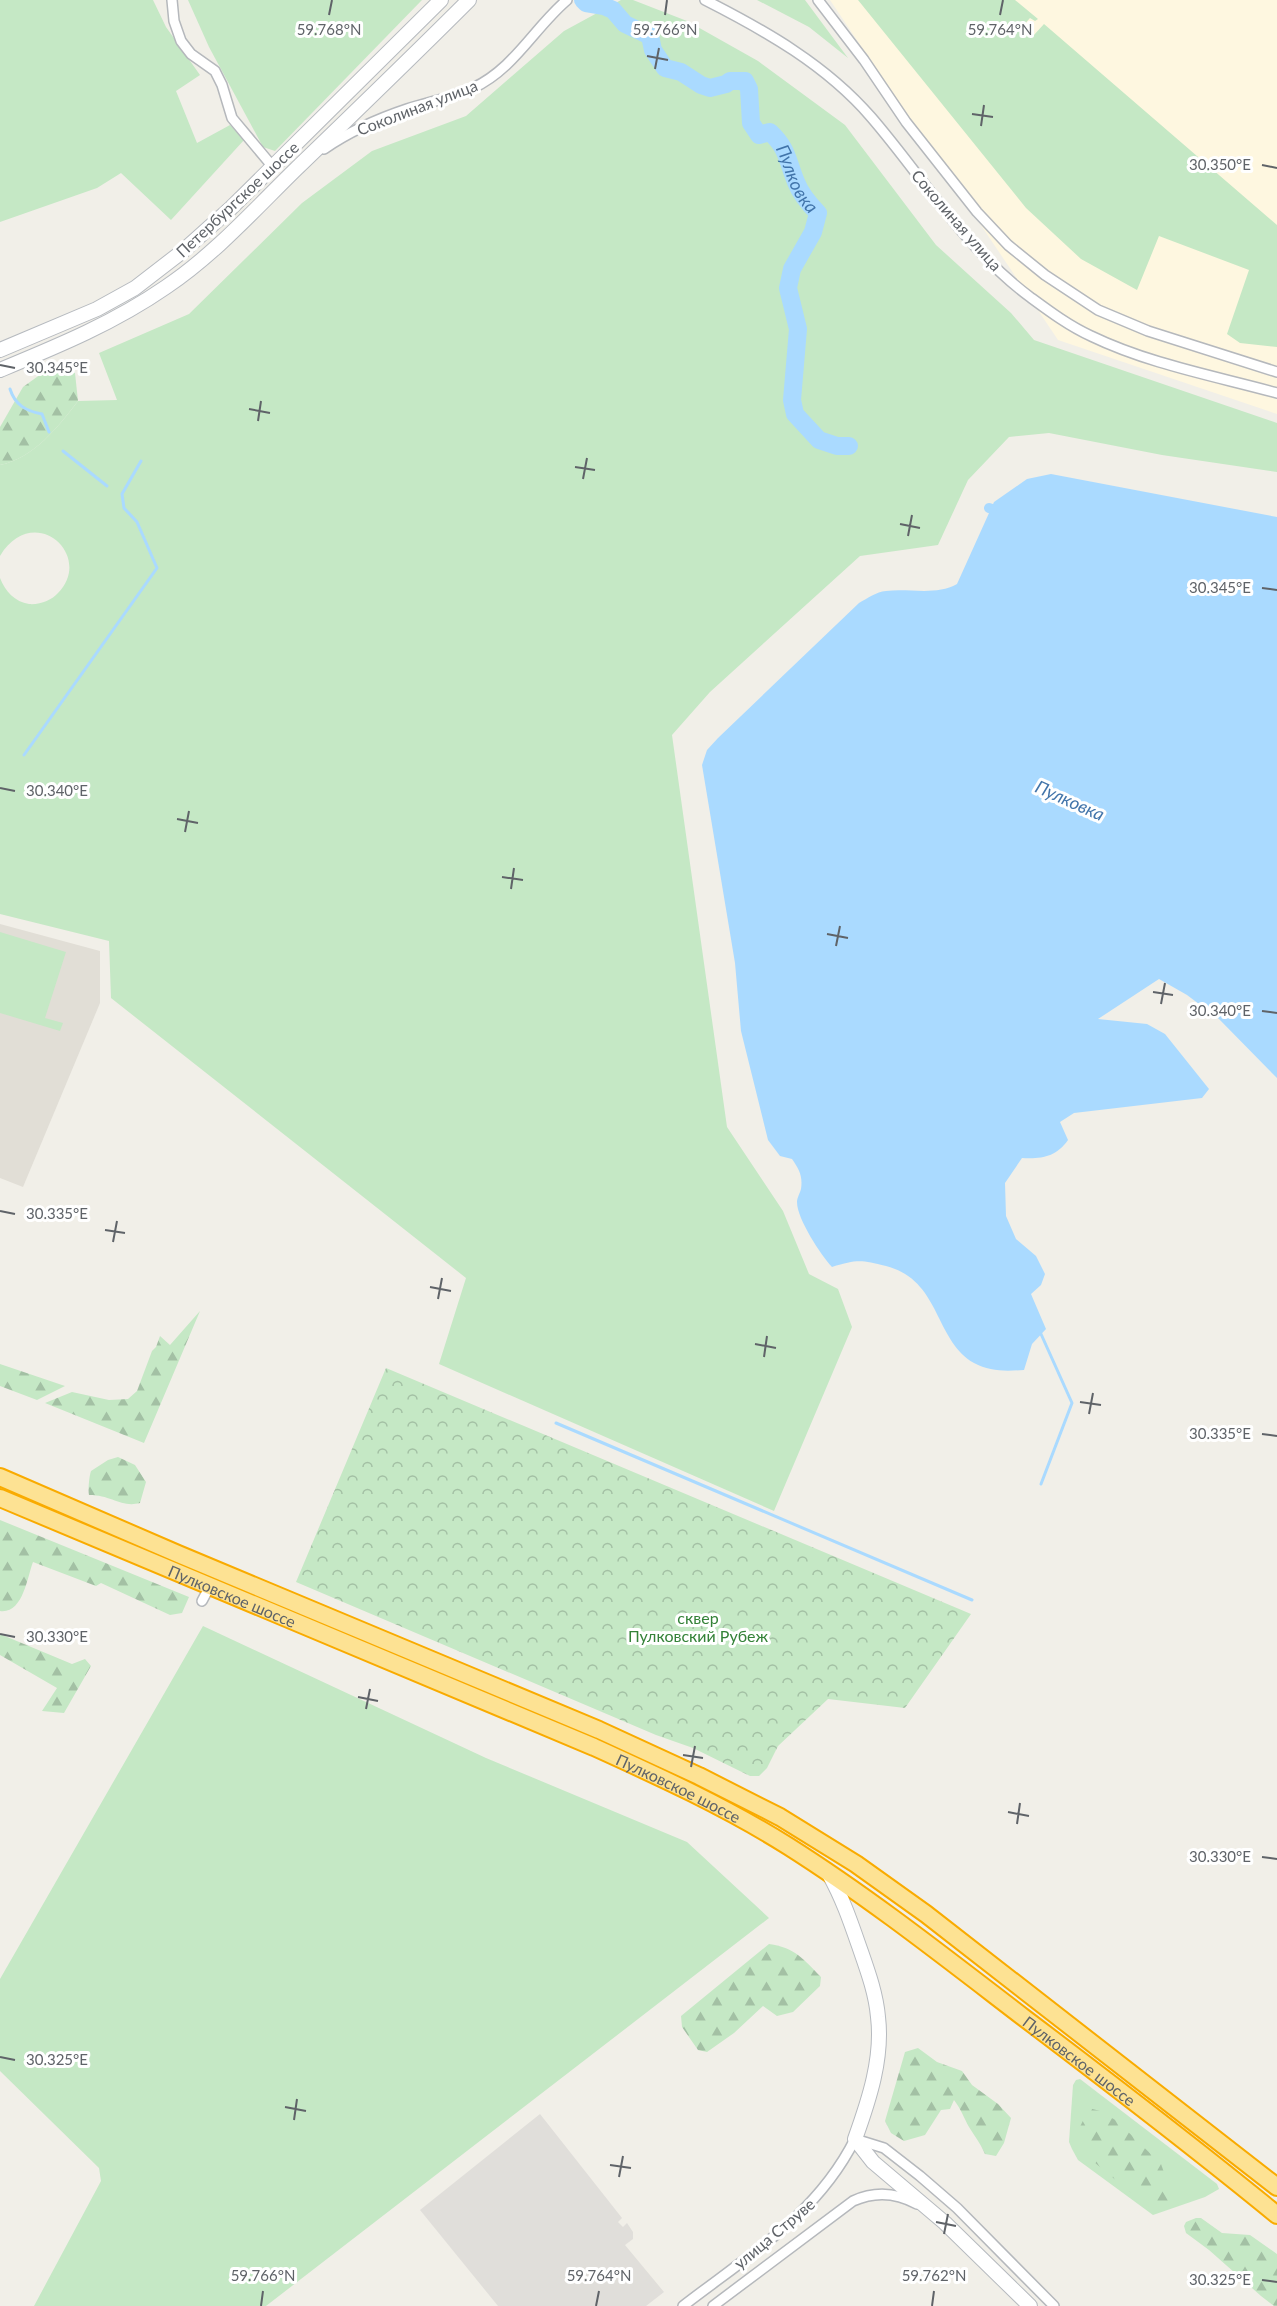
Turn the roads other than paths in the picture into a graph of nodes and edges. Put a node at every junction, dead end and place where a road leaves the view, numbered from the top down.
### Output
1 (172, 0) edge
2 (441, 0) edge
3 (469, 0) edge
4 (705, 0) edge
5 (818, 0) edge
6 (565, 2) edge
7 (342, 136) joint
8 (300, 166) junction
9 (273, 167) junction
10 (231, 208) junction
11 (243, 221) junction
12 (0, 351) edge
13 (0, 370) edge
14 (1277, 372) edge
15 (1277, 393) edge
16 (0, 1477) edge
17 (0, 1498) edge
18 (828, 1873) junction
19 (855, 2139) junction
20 (1277, 2187) edge
21 (933, 2213) junction
22 (1277, 2215) edge
23 (683, 2306) edge
24 (713, 2306) edge
25 (1030, 2306) edge
26 (1054, 2306) edge

1 - 9 street
2 - 9 main road, Петербургское шоссе
3 - 8 main road, Петербургское шоссе
4 - 15 street, Соколиная улица
5 - 14 street, Соколиная улица
6 - 7 street, Соколиная улица
7 - 8 street, Петербургское шоссе
8 - 11 main road, Петербургское шоссе
9 - 10 main road, Петербургское шоссе
10 - 11 main road
10 - 12 main road, Петербургское шоссе
11 - 13 main road, Петербургское шоссе
16 - 20 highway, Пулковское шоссе
17 - 18 highway, Пулковское шоссе
18 - 19 main road, улица Струве
18 - 22 highway, Пулковское шоссе
19 - 21 main road
19 - 23 street, улица Струве
19 - 26 street
21 - 24 street, улица Струве
21 - 25 main road

